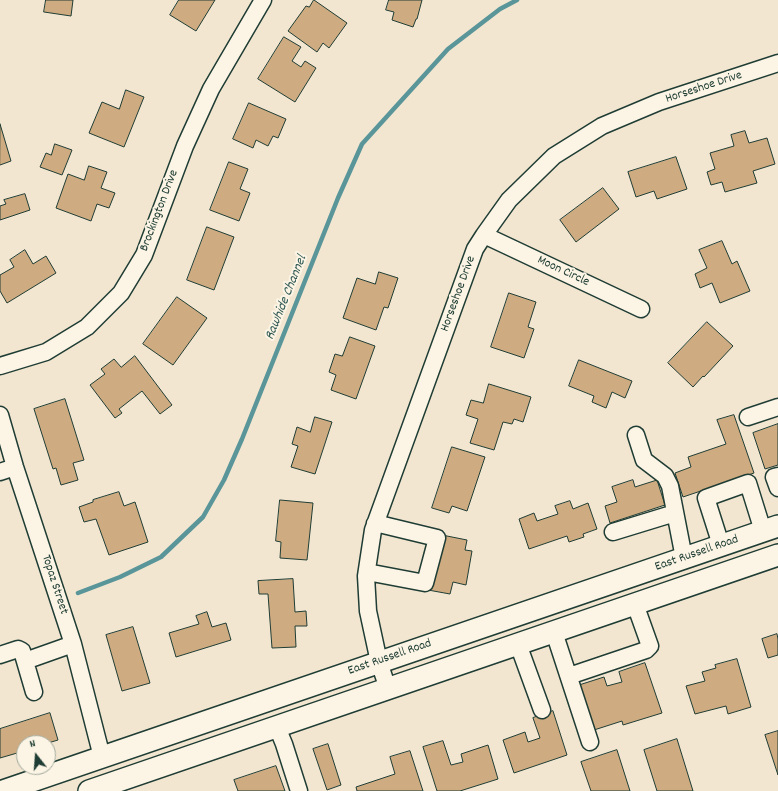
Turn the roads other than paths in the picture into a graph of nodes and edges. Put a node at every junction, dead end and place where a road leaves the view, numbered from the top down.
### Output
1 (263, 0) edge
2 (778, 63) edge
3 (484, 235) junction
4 (641, 309) dead end
5 (0, 366) edge
6 (778, 407) edge
7 (0, 415) edge
8 (748, 417) dead end
9 (636, 435) dead end
10 (15, 467) junction
11 (0, 472) edge
12 (778, 476) edge
13 (778, 488) edge
14 (675, 513) junction
15 (375, 523) junction
16 (771, 528) edge
17 (613, 532) dead end
18 (721, 545) junction
19 (778, 555) edge
20 (684, 558) junction
21 (367, 572) junction
22 (635, 604) junction
23 (554, 632) junction
24 (73, 644) junction
25 (518, 644) junction
26 (0, 655) edge
27 (25, 661) junction
28 (379, 662) junction
29 (569, 676) junction
30 (388, 689) junction
31 (34, 692) dead end
32 (268, 700) junction
33 (542, 710) dead end
34 (277, 726) junction
35 (590, 742) dead end
36 (102, 757) junction
37 (112, 787) edge
38 (3, 791) edge
39 (89, 791) edge
40 (299, 791) edge

1 - 5 street, Brockington Drive
2 - 3 street, Horseshoe Drive
3 - 4 street, Moon Circle
3 - 15 street, Horseshoe Drive
6 - 8 street
7 - 10 street, Topaz Street
9 - 14 street
10 - 11 street
10 - 24 street, Topaz Street
12 - 13 street
14 - 17 street
14 - 20 street
15 - 21 street, Horseshoe Drive
15 - 21 street
16 - 18 main road, East Russell Road
16 - 18 street
18 - 20 main road, East Russell Road
19 - 22 main road
20 - 28 main road, East Russell Road
21 - 28 street, Horseshoe Drive
22 - 23 main road
22 - 29 street
23 - 25 main road
23 - 29 street
24 - 27 street
24 - 36 street, Topaz Street
25 - 30 main road
25 - 33 street
26 - 27 street
27 - 31 street
28 - 30 street, Horseshoe Drive
28 - 32 main road, East Russell Road
29 - 35 street
30 - 34 main road
32 - 36 main road, East Russell Road
32 - 37 main road
34 - 37 main road
34 - 40 street
36 - 38 main road, East Russell Road
37 - 39 main road

